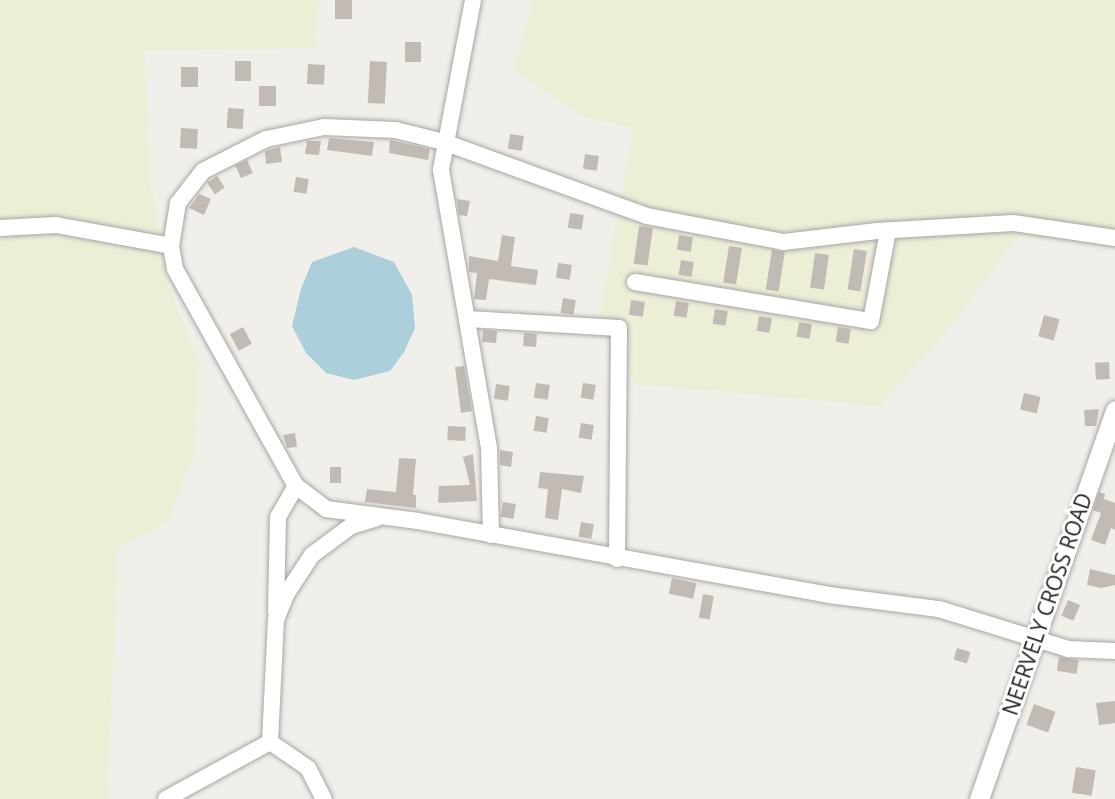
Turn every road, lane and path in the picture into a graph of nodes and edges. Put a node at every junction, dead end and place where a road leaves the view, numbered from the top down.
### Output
1 (473, 0) edge
2 (444, 142) junction
3 (0, 228) edge
4 (888, 231) junction
5 (1115, 238) edge
6 (171, 246) junction
7 (635, 282) dead end
8 (468, 319) junction
9 (1115, 410) edge
10 (296, 486) junction
11 (383, 516) junction
12 (491, 535) junction
13 (617, 559) junction
14 (276, 620) junction
15 (1034, 639) junction
16 (1115, 651) edge
17 (270, 742) junction
18 (166, 799) edge
19 (324, 799) edge
20 (978, 799) edge

1 - 2 street
2 - 4 street
2 - 6 street
2 - 8 street
3 - 6 street
4 - 5 street
4 - 7 street
6 - 10 street
8 - 12 street
8 - 13 street
9 - 15 street, NEERVELY CROSS ROAD
10 - 11 street
10 - 14 street
11 - 12 street
11 - 14 street
12 - 13 street
13 - 15 street
14 - 17 street
15 - 16 street
15 - 20 street, NEERVELY CROSS ROAD
17 - 18 street
17 - 19 street

